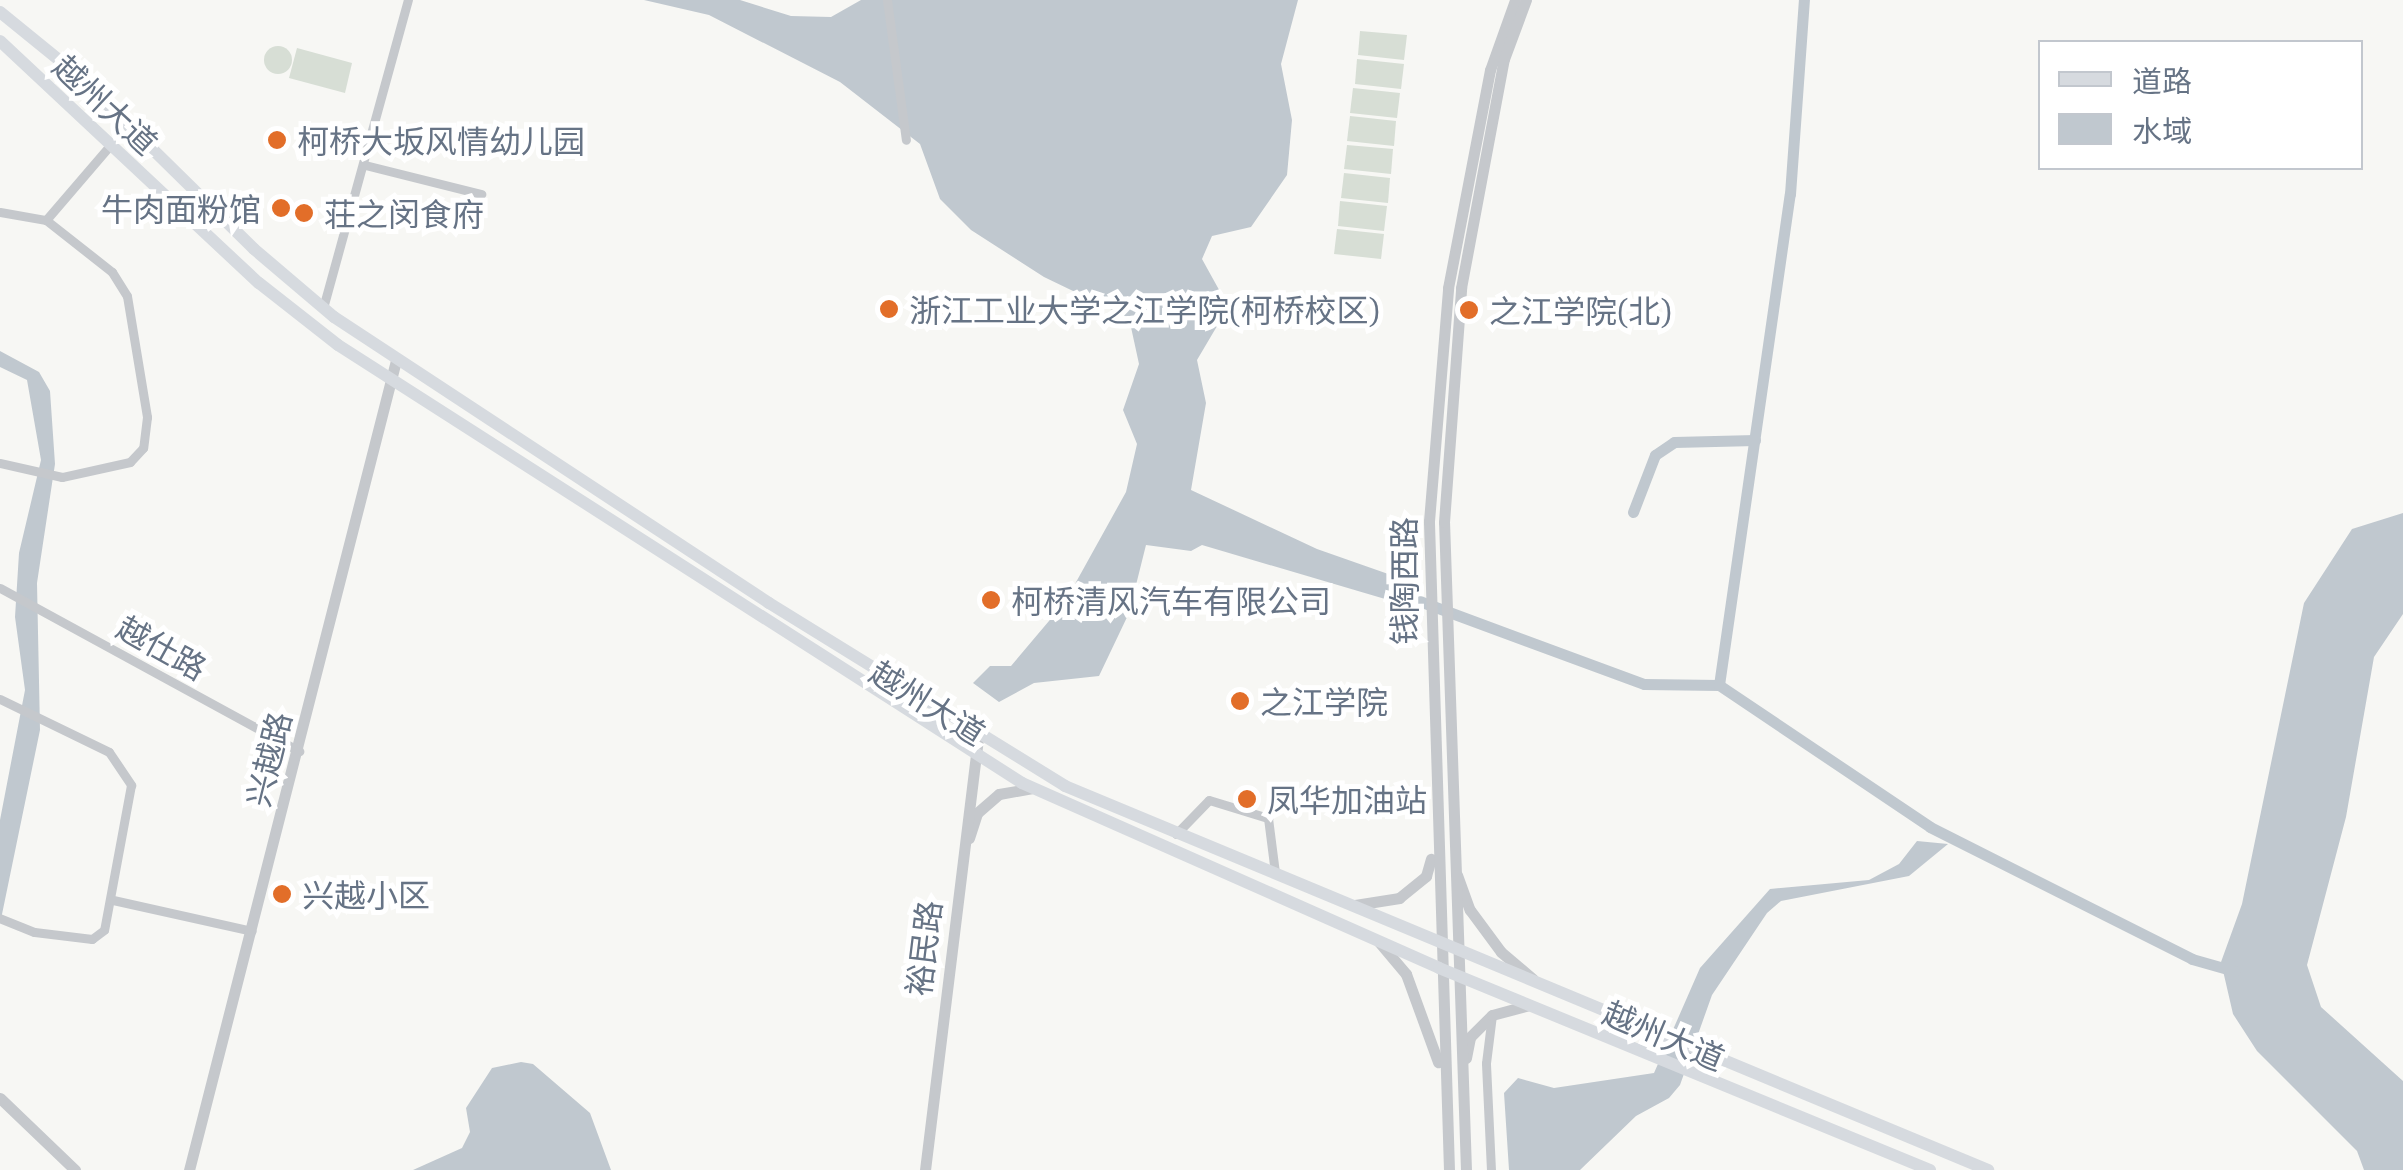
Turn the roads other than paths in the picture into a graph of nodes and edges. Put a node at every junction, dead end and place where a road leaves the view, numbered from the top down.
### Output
1 (408, 0) edge
2 (887, 0) edge
3 (1515, 0) edge
4 (1526, 0) edge
5 (0, 12) edge
6 (0, 41) edge
7 (906, 140) dead end
8 (112, 144) junction
9 (365, 165) junction
10 (482, 194) dead end
11 (0, 212) edge
12 (46, 220) junction
13 (323, 308) junction
14 (396, 360) junction
15 (391, 381) junction
16 (0, 463) edge
17 (3, 589) edge
18 (0, 699) edge
19 (978, 733) junction
20 (299, 751) junction
21 (973, 753) junction
22 (1032, 788) junction
23 (1176, 834) junction
24 (1435, 846) junction
25 (961, 860) junction
26 (1454, 865) junction
27 (1275, 873) junction
28 (113, 900) junction
29 (1355, 904) junction
30 (4, 920) edge
31 (252, 930) junction
32 (1438, 937) junction
33 (1379, 942) junction
34 (1456, 948) junction
35 (1439, 968) junction
36 (1457, 975) junction
37 (1536, 982) junction
38 (1529, 1005) junction
39 (1492, 1015) junction
40 (1462, 1077) junction
41 (1445, 1096) junction
42 (0, 1098) edge
43 (188, 1168) edge
44 (76, 1170) edge
45 (925, 1170) edge
46 (1449, 1170) edge
47 (1466, 1170) edge
48 (1491, 1170) edge
49 (1930, 1170) edge
50 (1988, 1170) edge

1 - 9 street
2 - 7 street
3 - 24 street, 钱陶西路
4 - 26 street, 钱陶西路
5 - 13 main road, 越州大道
6 - 8 main road, 越州大道
8 - 12 street
8 - 15 main road, 越州大道
9 - 10 street
9 - 13 street
11 - 12 street
12 - 16 street
13 - 14 main road, 越州大道
14 - 15 street, 兴越路
14 - 19 main road, 越州大道
15 - 20 street, 兴越路
15 - 21 main road, 越州大道
17 - 20 street, 越仕路
18 - 28 street
19 - 21 street, 裕民路
19 - 23 main road, 越州大道
20 - 31 street, 兴越路
21 - 22 main road, 越州大道
21 - 25 street, 裕民路
22 - 25 street
22 - 33 main road, 越州大道
23 - 27 main road, 越州大道
23 - 27 street
24 - 29 street
24 - 32 street, 钱陶西路
25 - 45 street, 裕民路
26 - 34 street, 钱陶西路
26 - 37 street
27 - 29 main road, 越州大道
28 - 30 street
28 - 31 street
29 - 32 main road, 越州大道
31 - 43 street, 兴越路
32 - 34 main road, 越州大道
32 - 35 street, 钱陶西路
33 - 35 main road, 越州大道
33 - 41 street
34 - 36 street, 钱陶西路
34 - 37 main road, 越州大道
35 - 36 main road, 越州大道
35 - 41 street, 钱陶西路
36 - 38 main road, 越州大道
36 - 40 street, 钱陶西路
37 - 50 main road, 越州大道
38 - 39 street
38 - 49 main road, 越州大道
39 - 40 street
39 - 48 street
40 - 47 street, 钱陶西路
41 - 46 street, 钱陶西路
42 - 44 street

